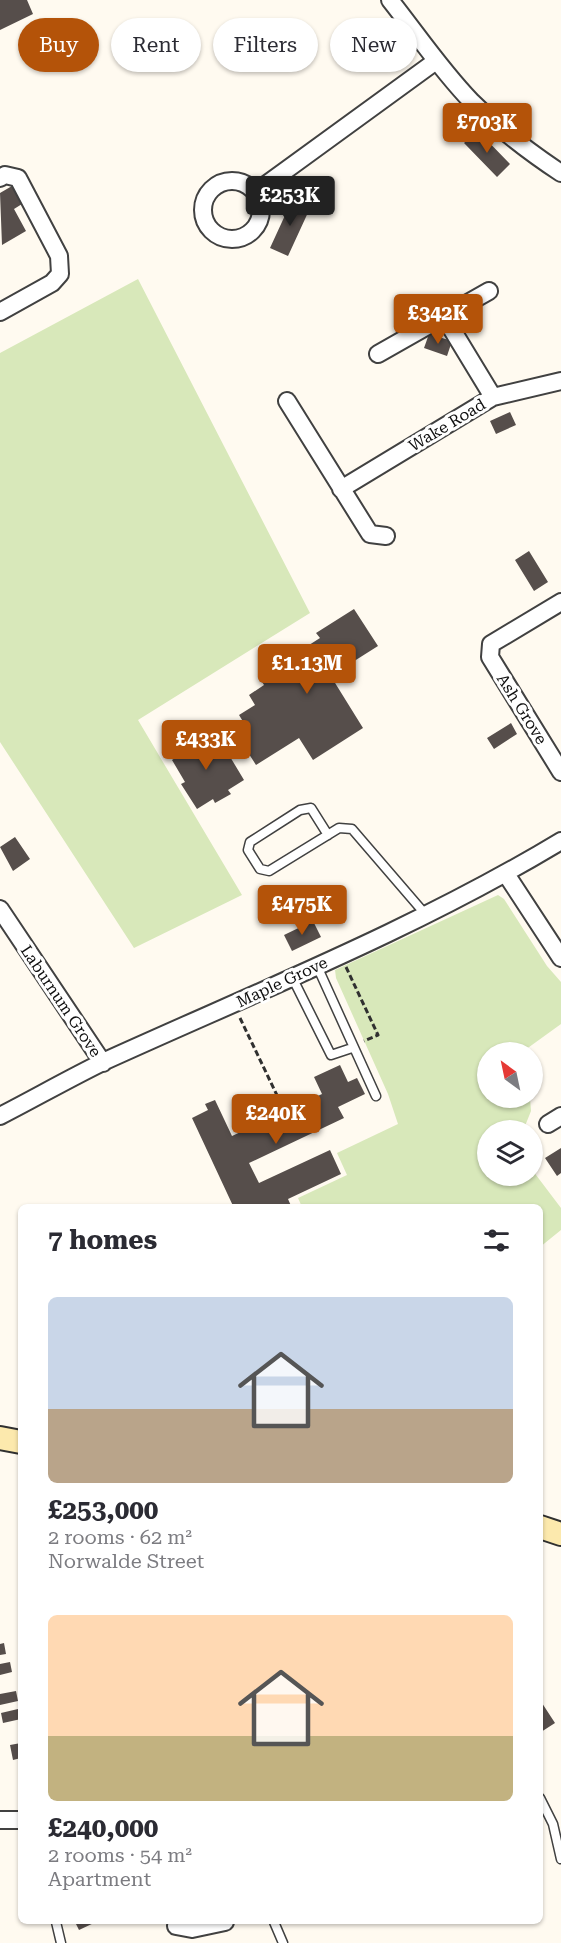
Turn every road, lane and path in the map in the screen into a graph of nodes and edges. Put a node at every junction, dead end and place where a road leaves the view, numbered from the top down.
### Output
1 (390, 0) edge
2 (436, 61) junction
3 (561, 173) edge
4 (0, 178) edge
5 (256, 192) dead end
6 (489, 291) dead end
7 (0, 312) edge
8 (444, 318) junction
9 (378, 354) dead end
10 (561, 381) edge
11 (494, 397) junction
12 (287, 401) dead end
13 (341, 489) junction
14 (386, 536) dead end
15 (561, 602) edge
16 (561, 772) edge
17 (328, 835) junction
18 (561, 841) edge
19 (506, 874) junction
20 (0, 909) edge
21 (426, 915) junction
22 (340, 955) junction
23 (561, 958) edge
24 (317, 966) junction
25 (292, 977) junction
26 (238, 1014) dead end
27 (352, 1049) junction
28 (103, 1062) junction
29 (376, 1096) dead end
30 (285, 1112) dead end
31 (0, 1116) edge
32 (0, 1438) edge
33 (18, 1441) edge
34 (543, 1804) edge
35 (0, 1820) edge
36 (18, 1820) edge
37 (561, 1860) edge
38 (56, 1924) edge
39 (216, 1924) edge
40 (275, 1924) edge
41 (176, 1926) dead end
42 (61, 1943) edge
43 (284, 1943) edge

1 - 2 street
2 - 3 street
2 - 5 street
4 - 7 street
6 - 8 street
8 - 9 street
8 - 11 street
10 - 11 street, Wake Road
11 - 13 street, Wake Road
12 - 13 street
13 - 14 street
15 - 16 street, Ash Grove
17 - 17 lane
17 - 21 lane
18 - 19 street, Maple Grove
19 - 21 street, Maple Grove
19 - 23 street
20 - 28 street, Laburnum Grove
21 - 22 street, Maple Grove
22 - 24 street, Maple Grove
22 - 27 path
24 - 25 street, Maple Grove
24 - 27 lane
25 - 27 lane
25 - 28 street, Maple Grove
26 - 30 path
27 - 29 lane
28 - 31 street, Maple Grove
32 - 33 main road
34 - 37 lane
35 - 36 street
38 - 42 lane
39 - 41 street
40 - 43 lane

